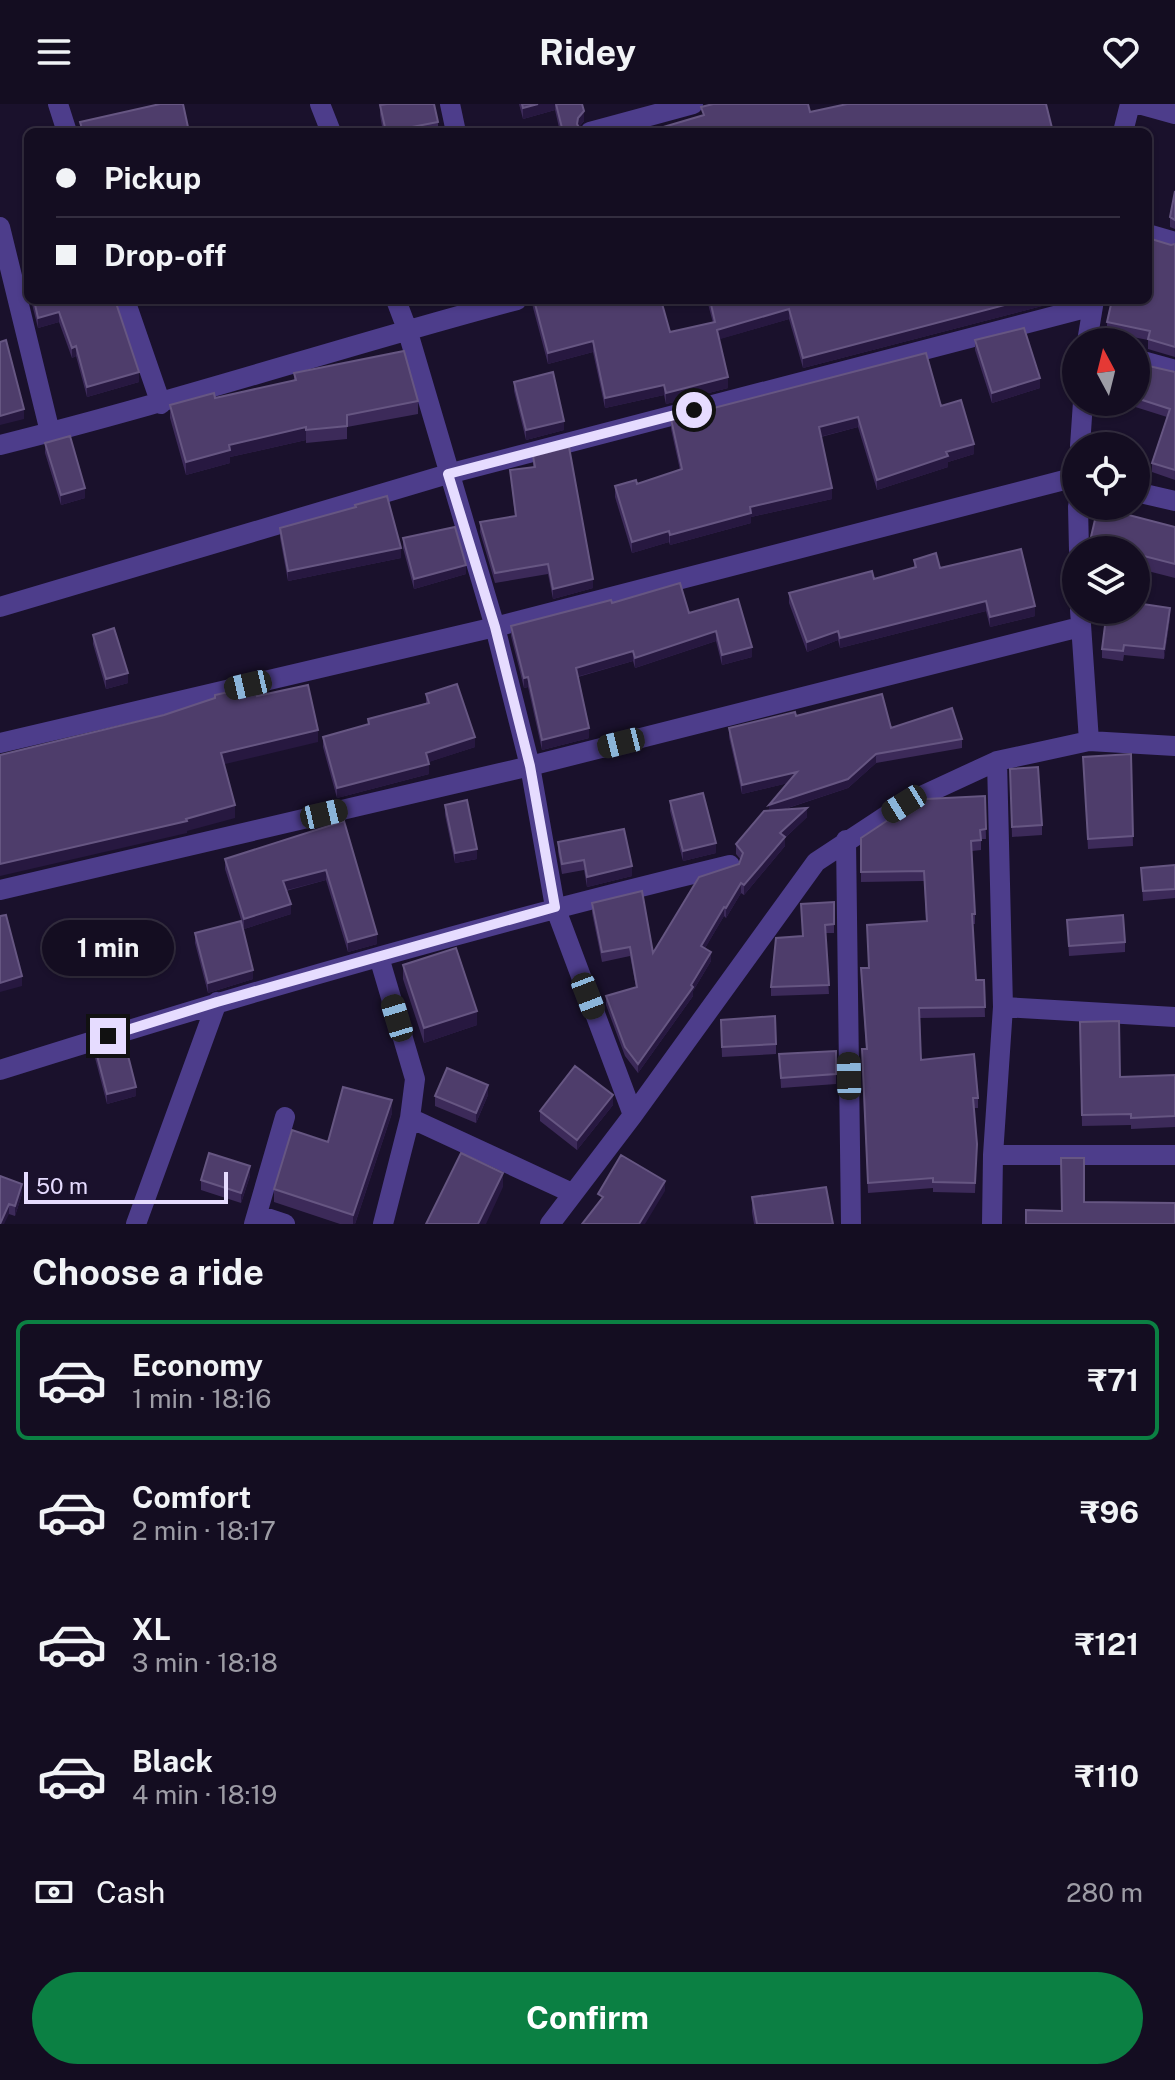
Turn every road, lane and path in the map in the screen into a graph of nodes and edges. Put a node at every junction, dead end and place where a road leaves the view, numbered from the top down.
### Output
1 (58, 104) edge
2 (320, 104) edge
3 (450, 104) edge
4 (693, 104) edge
5 (1130, 104) edge
6 (1139, 104) edge
7 (1175, 114) edge
8 (66, 128) edge
9 (329, 128) edge
10 (455, 128) edge
11 (605, 128) edge
12 (1124, 128) edge
13 (0, 227) edge
14 (1152, 235) edge
15 (1175, 242) edge
16 (126, 304) edge
17 (398, 304) edge
18 (502, 304) edge
19 (1090, 304) edge
20 (1094, 304) edge
21 (1090, 328) edge
22 (407, 329) junction
23 (1150, 363) edge
24 (1175, 370) edge
25 (161, 404) junction
26 (50, 432) junction
27 (0, 445) edge
28 (448, 474) junction
29 (1062, 481) edge
30 (1150, 495) edge
31 (1175, 501) edge
32 (0, 607) edge
33 (1062, 624) edge
34 (1080, 624) edge
35 (495, 627) junction
36 (1089, 741) junction
37 (0, 743) edge
38 (1175, 746) edge
39 (997, 761) junction
40 (530, 766) junction
41 (846, 840) junction
42 (730, 865) edge
43 (0, 890) edge
44 (555, 907) junction
45 (379, 957) junction
46 (217, 1002) junction
47 (1003, 1007) junction
48 (1175, 1017) edge
49 (0, 1070) edge
50 (633, 1115) junction
51 (285, 1117) dead end
52 (410, 1118) junction
53 (993, 1155) junction
54 (1175, 1155) edge
55 (572, 1193) junction
56 (256, 1220) edge
57 (136, 1224) edge
58 (285, 1224) edge
59 (383, 1224) edge
60 (550, 1224) edge
61 (851, 1224) edge
62 (992, 1224) edge

1 - 8 street
2 - 9 street
3 - 10 street
4 - 11 street
5 - 12 street
6 - 7 street
13 - 26 street
14 - 15 street
16 - 25 street
17 - 22 street
18 - 22 street
19 - 28 street
20 - 21 street
22 - 25 street
22 - 28 street
23 - 24 street
25 - 26 street
26 - 27 street
28 - 32 street
28 - 35 street
29 - 35 street
30 - 31 street
33 - 40 street
34 - 36 street
35 - 37 street
35 - 40 street
36 - 38 street
36 - 39 street
39 - 41 street
39 - 47 street
40 - 43 street
40 - 44 street
41 - 50 street
41 - 61 street
42 - 44 street
44 - 45 street
44 - 50 street
45 - 46 street
45 - 52 street
46 - 49 street
46 - 57 street
47 - 48 street
47 - 53 street
50 - 55 street
51 - 56 street
52 - 55 street
52 - 59 street
53 - 54 street
53 - 62 street
55 - 60 street
56 - 58 street

